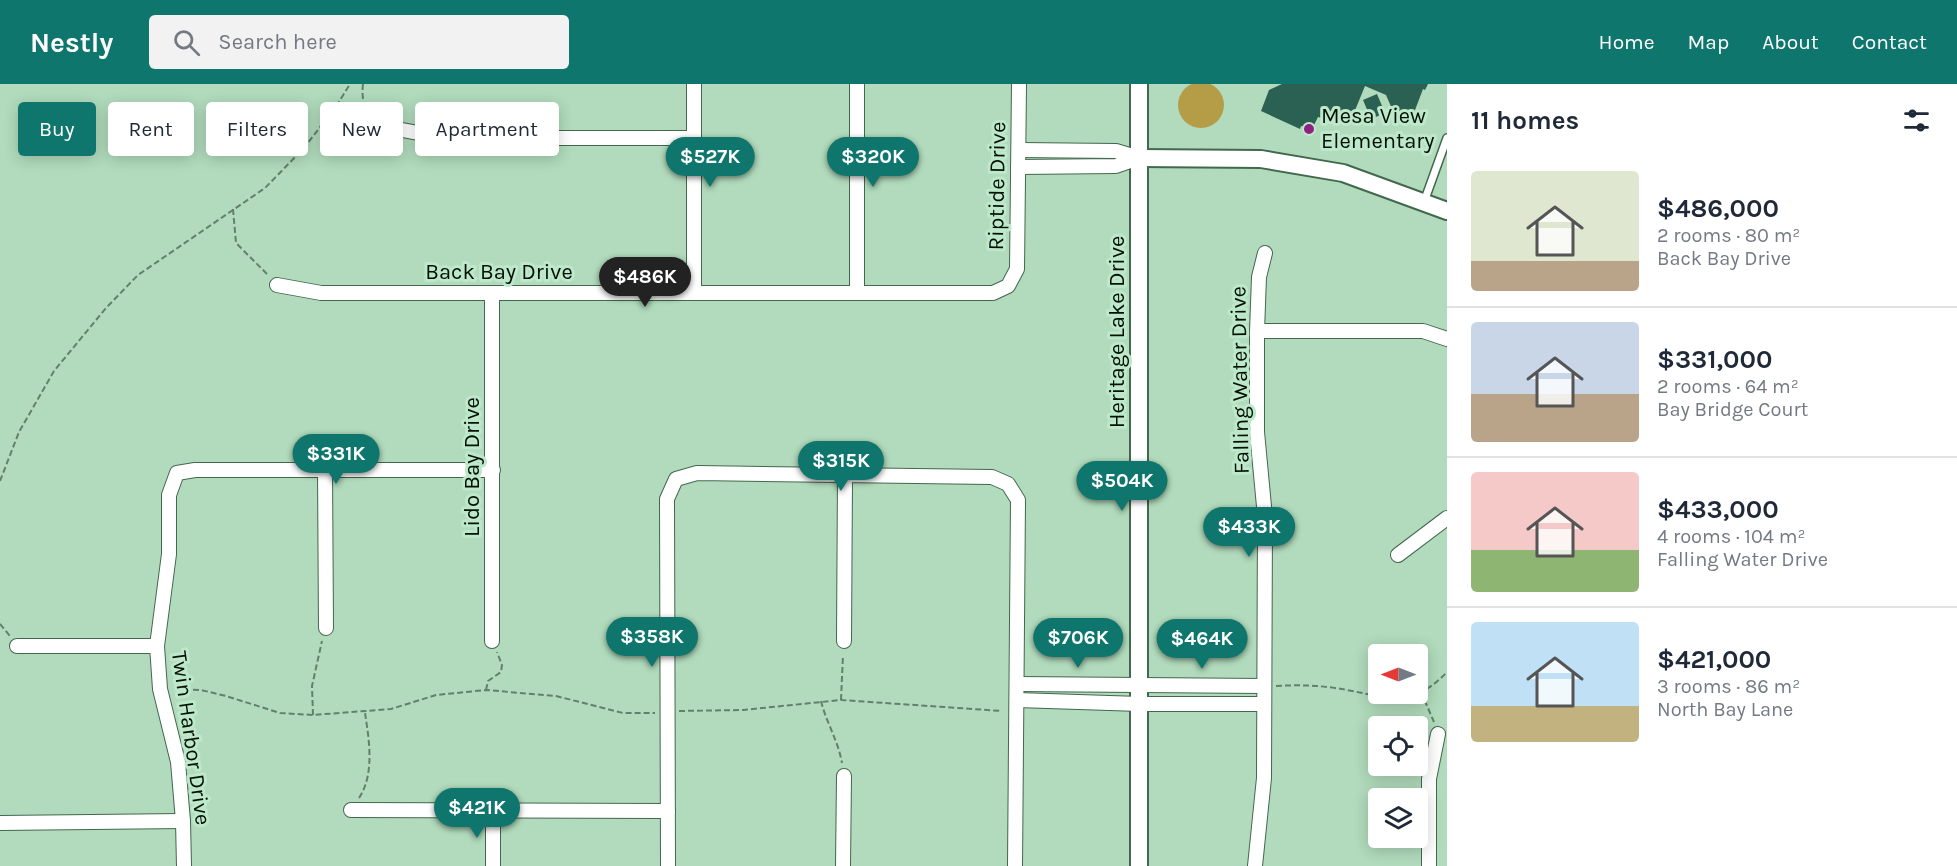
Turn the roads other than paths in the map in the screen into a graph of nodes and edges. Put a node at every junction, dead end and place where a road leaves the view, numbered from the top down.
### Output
1 (694, 84) edge
2 (857, 84) edge
3 (1019, 84) edge
4 (1139, 84) edge
5 (403, 130) edge
6 (694, 138) junction
7 (1447, 138) edge
8 (1018, 150) junction
9 (1139, 158) junction
10 (1018, 167) junction
11 (1424, 202) junction
12 (1447, 211) edge
13 (1265, 253) dead end
14 (276, 285) road end
15 (1008, 286) joint
16 (694, 292) junction
17 (492, 293) junction
18 (857, 293) junction
19 (1257, 331) junction
20 (1447, 339) edge
21 (325, 470) junction
22 (493, 470) junction
23 (845, 476) junction
24 (1447, 518) edge
25 (1398, 555) dead end
26 (326, 628) road end
27 (492, 641) road end
28 (844, 641) road end
29 (17, 646) dead end
30 (157, 646) junction
31 (1017, 684) junction
32 (1140, 686) junction
33 (1263, 686) junction
34 (1140, 704) junction
35 (1263, 704) junction
36 (1017, 706) junction
37 (1438, 734) road end
38 (844, 776) road end
39 (351, 810) road end
40 (493, 811) junction
41 (668, 811) junction
42 (183, 821) junction
43 (0, 823) edge
44 (184, 866) edge
45 (493, 866) edge
46 (668, 866) edge
47 (843, 866) edge
48 (1015, 866) edge
49 (1139, 866) edge
50 (1256, 866) edge
51 (1428, 866) edge

1 - 6 street
2 - 18 street
3 - 8 street, Riptide Drive
4 - 9 street, Heritage Lake Drive
5 - 6 street
6 - 16 street
7 - 11 lane
8 - 9 street
8 - 10 street, Riptide Drive
9 - 10 street
9 - 11 street
9 - 32 street, Heritage Lake Drive
10 - 15 street, Riptide Drive
11 - 12 street
13 - 19 street, Falling Water Drive
14 - 17 street, Back Bay Drive
15 - 18 street, Back Bay Drive
16 - 17 street, Back Bay Drive
16 - 18 street, Back Bay Drive
17 - 22 street, Lido Bay Drive
19 - 20 street
19 - 33 street, Falling Water Drive
21 - 22 street
21 - 26 street
21 - 30 street, Twin Harbor Drive
22 - 27 street, Lido Bay Drive
23 - 28 street
23 - 31 street
23 - 41 street
24 - 25 street
29 - 30 street
30 - 42 street, Twin Harbor Drive
31 - 32 street
31 - 36 street
32 - 33 street
32 - 34 street, Heritage Lake Drive
33 - 35 street, Falling Water Drive
34 - 35 street
34 - 36 street
34 - 49 street, Heritage Lake Drive
35 - 50 street, Falling Water Drive
36 - 48 street
37 - 51 street
38 - 47 street
39 - 40 street
40 - 41 street
40 - 45 street
41 - 46 street
42 - 43 street
42 - 44 street, Twin Harbor Drive

